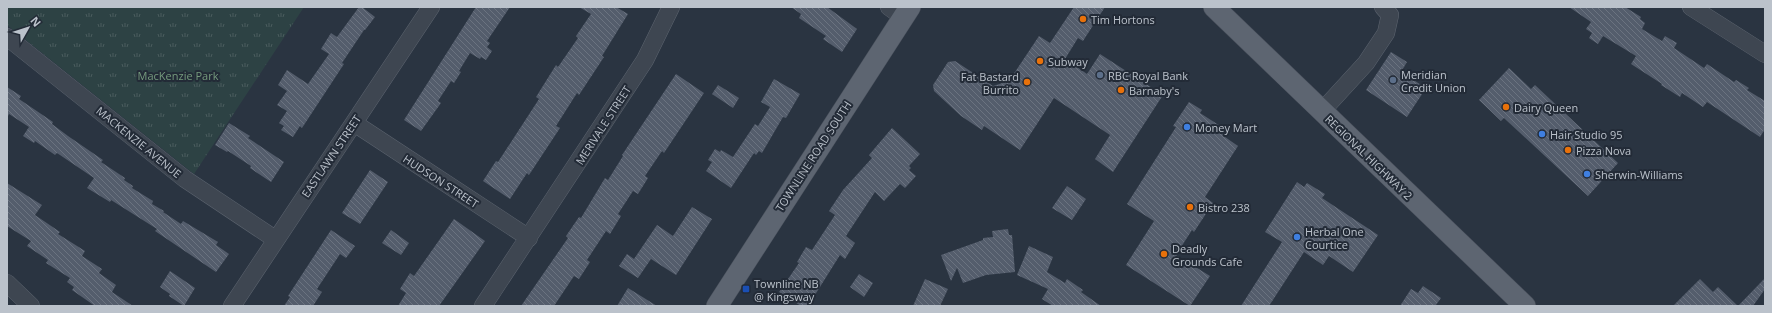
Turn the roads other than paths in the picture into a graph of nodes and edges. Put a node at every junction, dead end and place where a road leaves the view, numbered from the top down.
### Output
1 (431, 7) edge
2 (671, 7) edge
3 (1214, 7) edge
4 (1383, 7) edge
5 (1691, 7) edge
6 (901, 10) edge
7 (7, 37) edge
8 (1765, 54) edge
9 (1322, 111) junction
10 (354, 123) junction
11 (528, 238) junction
12 (275, 239) junction
13 (7, 283) edge
14 (31, 306) edge
15 (232, 306) edge
16 (483, 306) edge
17 (717, 306) edge
18 (1525, 306) edge

1 - 10 street, EASTLAWN STREET
2 - 11 street, MERIVALE STREET
3 - 9 main road, REGIONAL HIGHWAY 2
4 - 9 street
5 - 8 street
6 - 17 main road, TOWNLINE ROAD SOUTH
7 - 12 street, MACKENZIE AVENUE
9 - 18 main road, REGIONAL HIGHWAY 2
10 - 11 street, HUDSON STREET
10 - 12 street, EASTLAWN STREET
11 - 16 street, MERIVALE STREET
12 - 15 street, EASTLAWN STREET
13 - 14 street

